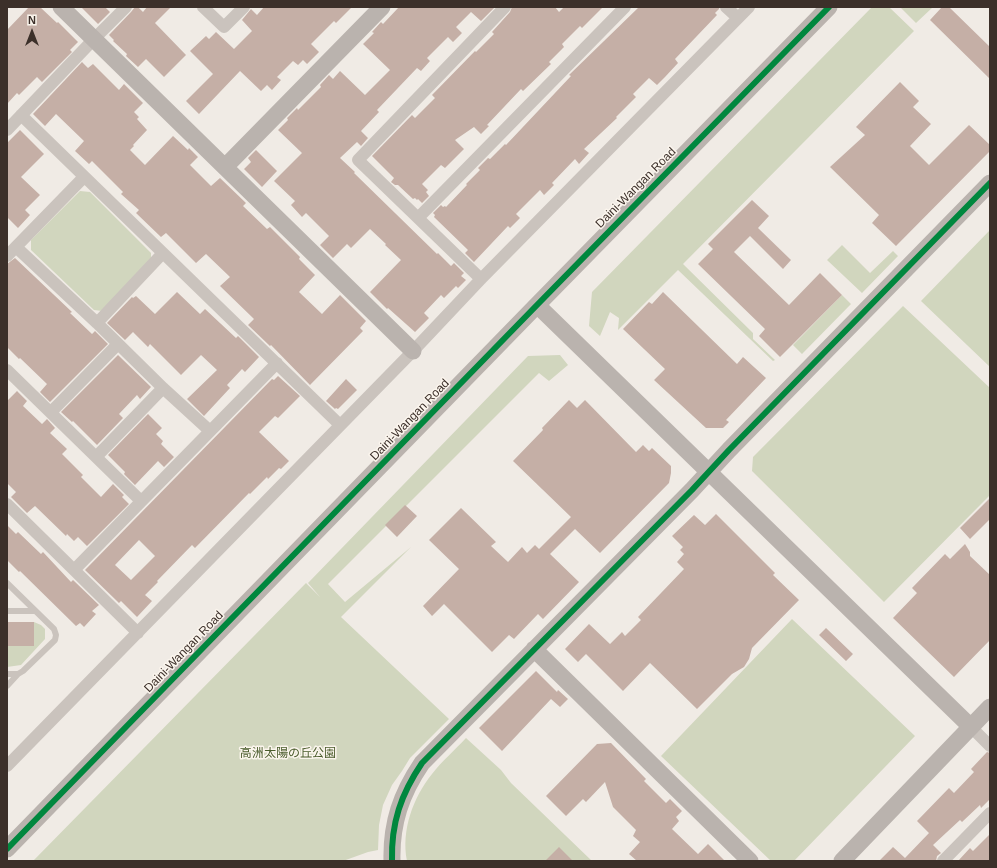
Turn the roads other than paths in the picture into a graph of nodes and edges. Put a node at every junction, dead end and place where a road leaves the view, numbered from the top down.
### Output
1 (62, 7) edge
2 (126, 7) edge
3 (203, 7) edge
4 (244, 7) edge
5 (382, 7) edge
6 (505, 7) edge
7 (625, 7) edge
8 (726, 7) edge
9 (749, 7) edge
10 (829, 7) edge
11 (738, 18) junction
12 (94, 39) junction
13 (21, 115) junction
14 (7, 130) edge
15 (225, 167) junction
16 (84, 177) junction
17 (990, 183) edge
18 (418, 218) junction
19 (16, 247) junction
20 (164, 253) junction
21 (7, 256) edge
22 (481, 279) junction
23 (537, 304) junction
24 (97, 323) junction
25 (118, 344) junction
26 (413, 351) junction
27 (277, 363) junction
28 (7, 370) edge
29 (164, 388) junction
30 (51, 412) junction
31 (340, 425) junction
32 (210, 431) junction
33 (96, 457) junction
34 (709, 472) junction
35 (141, 501) junction
36 (7, 504) edge
37 (74, 570) junction
38 (7, 583) edge
39 (7, 610) edge
40 (35, 611) junction
41 (138, 633) junction
42 (534, 649) junction
43 (7, 674) edge
44 (18, 674) junction
45 (7, 686) edge
46 (990, 707) edge
47 (971, 727) junction
48 (990, 746) edge
49 (7, 766) edge
50 (990, 812) edge
51 (7, 849) edge
52 (392, 861) edge
53 (750, 861) edge
54 (842, 861) edge
55 (943, 861) edge

1 - 12 street
2 - 12 street
3 - 4 street
5 - 15 street
6 - 18 street
7 - 18 street
8 - 11 street
9 - 11 street
10 - 23 street, Daini-Wangan Road
11 - 22 street
12 - 13 street
12 - 15 street
13 - 14 street
13 - 16 street
15 - 26 street
16 - 19 street
16 - 20 street
17 - 34 street
18 - 22 street
19 - 21 street
19 - 24 street
20 - 24 street
20 - 27 street
22 - 26 street
23 - 34 street
23 - 51 street, Daini-Wangan Road
24 - 25 street
25 - 29 street
25 - 30 street
26 - 31 street
27 - 31 street
27 - 32 street
28 - 30 street
29 - 32 street
29 - 33 street
30 - 33 street
31 - 41 street
32 - 35 street
33 - 35 street
34 - 42 street
34 - 47 street
35 - 37 street
36 - 37 street
37 - 41 street
38 - 40 lane
39 - 40 lane
40 - 44 lane
41 - 49 street
42 - 52 street
42 - 53 street
43 - 44 lane
44 - 45 lane
46 - 47 street
47 - 48 street
47 - 54 street
50 - 55 street

